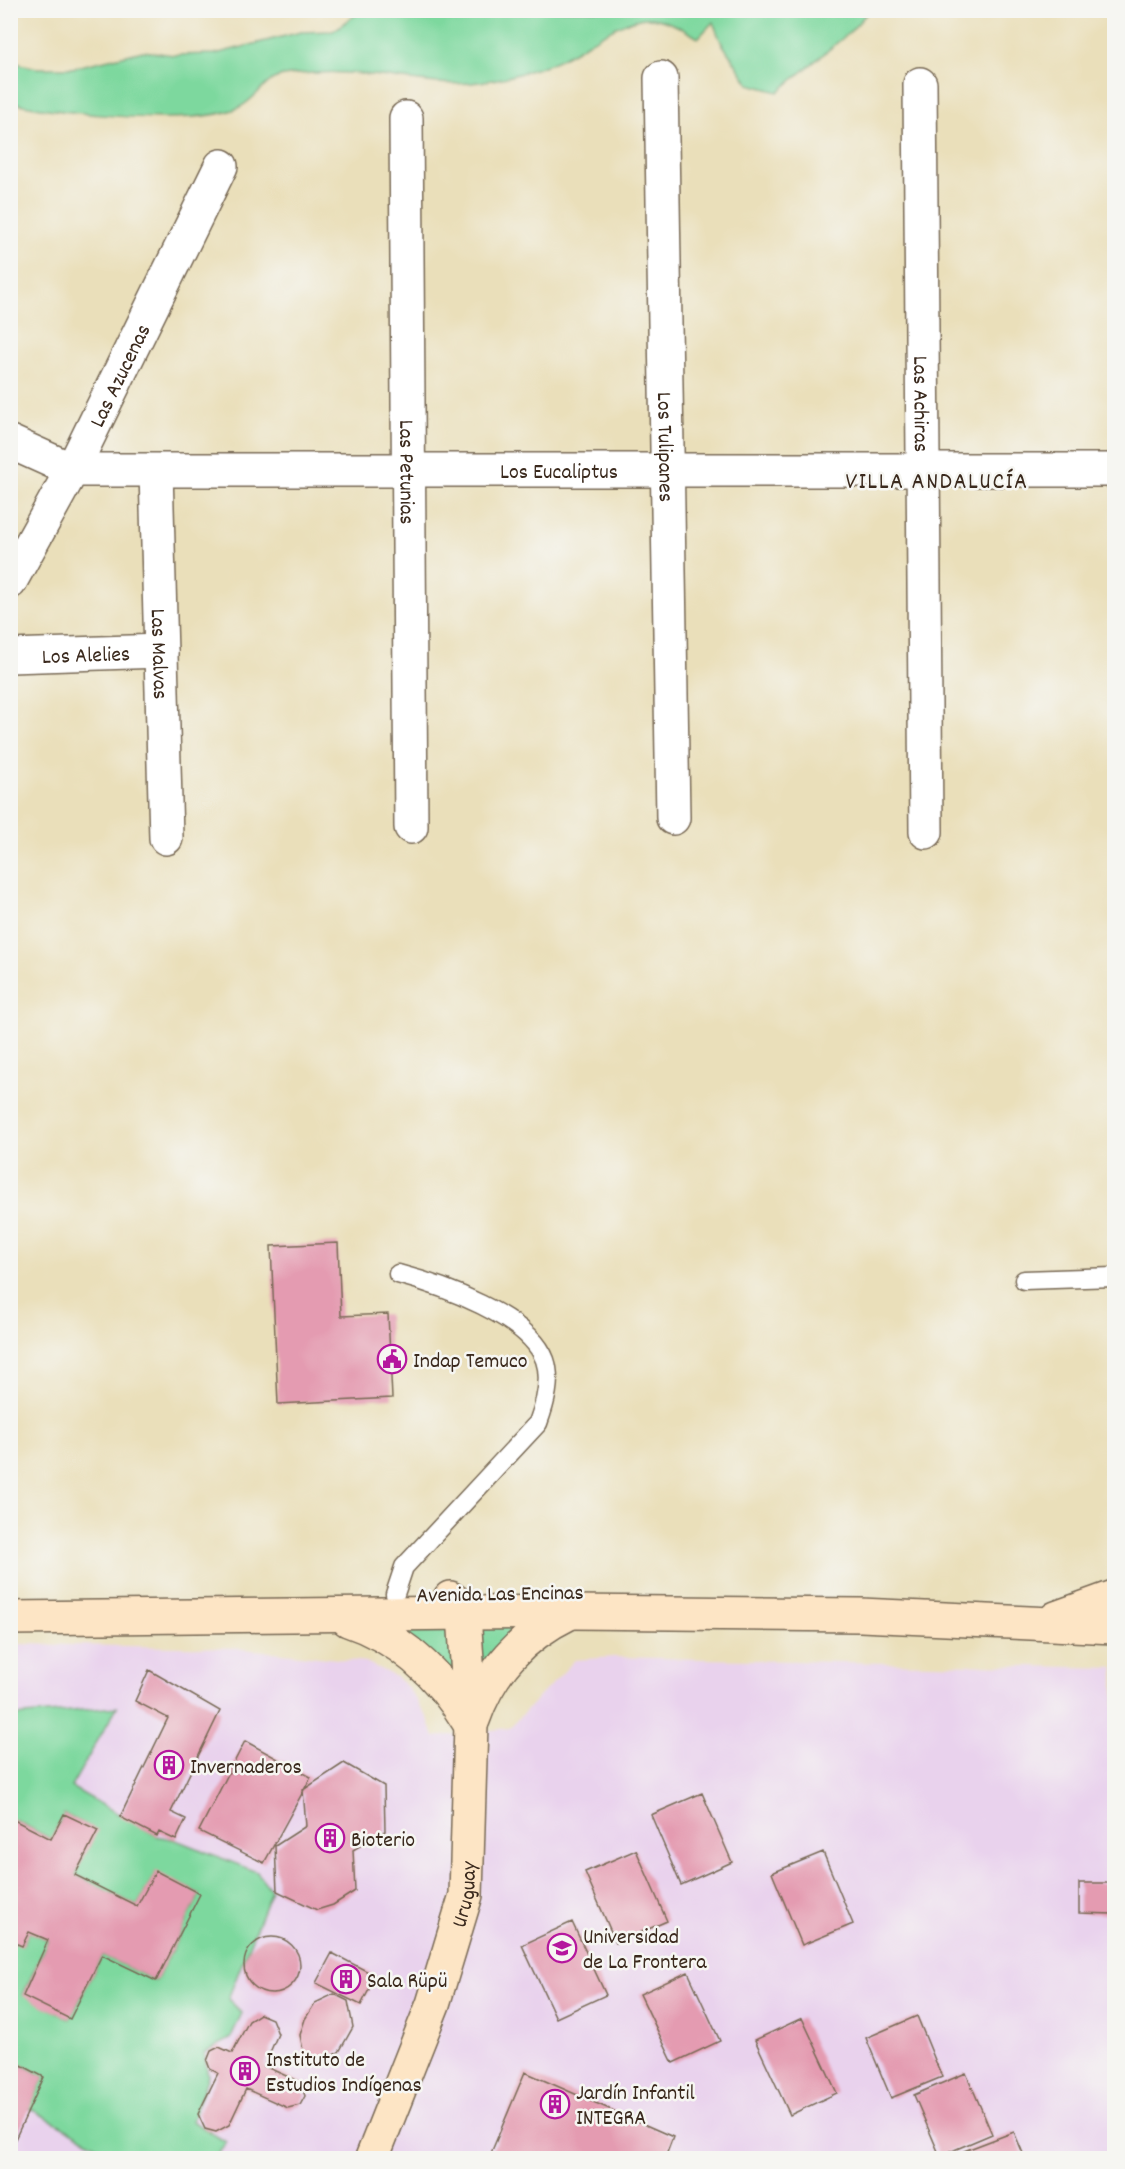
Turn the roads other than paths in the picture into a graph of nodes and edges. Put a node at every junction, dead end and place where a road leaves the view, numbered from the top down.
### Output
1 (661, 78) dead end
2 (920, 84) dead end
3 (406, 118) dead end
4 (222, 166) dead end
5 (10, 442) edge
6 (667, 470) junction
7 (922, 470) junction
8 (1114, 470) edge
9 (72, 471) junction
10 (156, 471) junction
11 (409, 471) junction
12 (10, 582) edge
13 (161, 651) junction
14 (10, 656) edge
15 (673, 818) dead end
16 (411, 827) dead end
17 (926, 832) dead end
18 (166, 838) dead end
19 (398, 1274) dead end
20 (1114, 1277) edge
21 (1024, 1280) dead end
22 (491, 1592) junction
23 (435, 1593) junction
24 (395, 1594) junction
25 (1114, 1597) edge
26 (572, 1612) junction
27 (693, 1613) junction
28 (464, 1614) junction
29 (321, 1616) junction
30 (10, 1618) edge
31 (1046, 1622) junction
32 (1114, 1627) edge
33 (471, 1724) junction
34 (372, 2158) edge

1 - 6 street, Los Tulipanes
2 - 7 street, Las Achiras
3 - 11 street, Las Petunias
4 - 9 street, Las Azucenas
5 - 9 street, Los Eucaliptus
6 - 7 street, Los Eucaliptus
6 - 11 street, Los Eucaliptus
6 - 15 street, Los Tulipanes
7 - 8 street, Los Eucaliptus
7 - 17 street, Las Achiras
9 - 10 street, Los Eucaliptus
9 - 12 street, Las Azucenas
10 - 11 street, Los Eucaliptus
10 - 13 street, Las Malvas
11 - 16 street, Las Petunias
13 - 14 street, Los Alelies
13 - 18 street, Las Malvas
19 - 24 lane
20 - 21 lane
22 - 23 main road, Avenida Las Encinas
22 - 27 main road, Avenida Las Encinas
22 - 28 main road
23 - 24 main road, Avenida Las Encinas
23 - 28 main road
24 - 29 main road, Avenida Las Encinas
25 - 31 main road, Avenida Las Encinas
26 - 27 main road, Avenida Las Encinas
26 - 28 main road, Avenida Las Encinas
26 - 33 main road
27 - 31 main road, Avenida Las Encinas
28 - 29 main road, Avenida Las Encinas
28 - 33 main road, Uruguay
29 - 30 main road, Avenida Las Encinas
29 - 33 main road
31 - 32 main road, Avenida Las Encinas
33 - 34 main road, Uruguay

